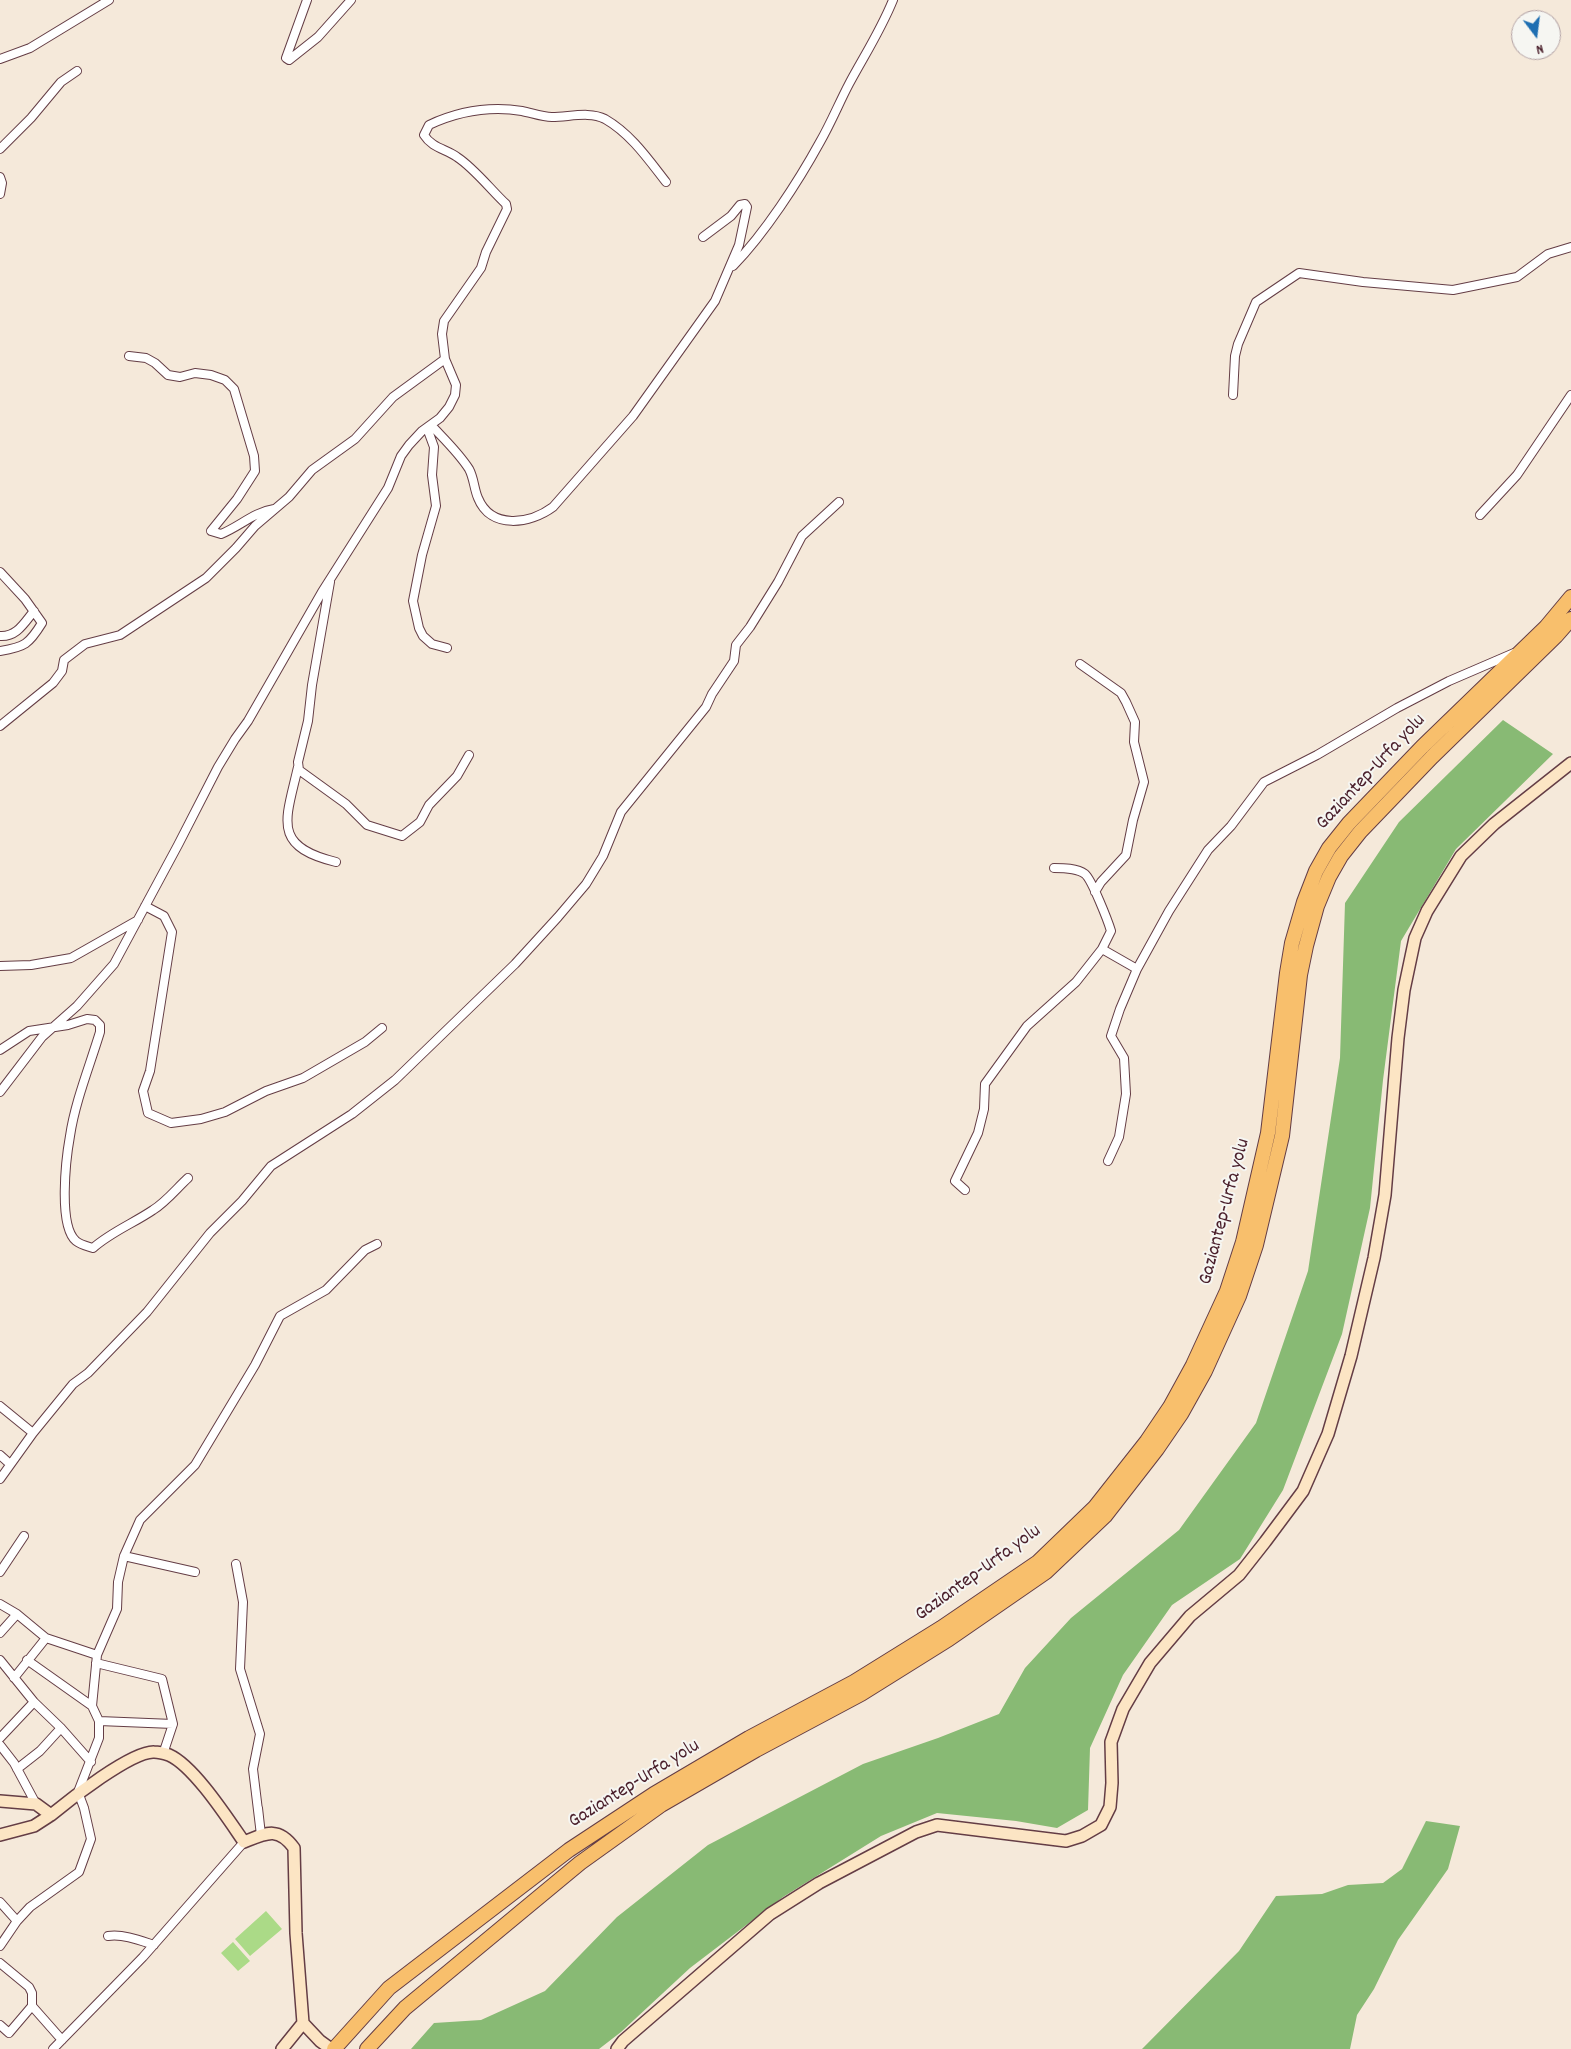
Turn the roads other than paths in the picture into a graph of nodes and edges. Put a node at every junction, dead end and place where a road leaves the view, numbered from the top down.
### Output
1 (109, 0) edge
2 (307, 0) edge
3 (351, 0) edge
4 (893, 0) edge
5 (0, 59) edge
6 (77, 71) dead end
7 (0, 149) edge
8 (0, 177) edge
9 (666, 182) dead end
10 (0, 194) edge
11 (702, 237) dead end
12 (1571, 248) edge
13 (729, 269) junction
14 (129, 356) dead end
15 (445, 359) junction
16 (1234, 395) dead end
17 (1571, 395) edge
18 (429, 427) junction
19 (839, 502) dead end
20 (276, 508) junction
21 (1480, 515) dead end
22 (0, 572) edge
23 (331, 578) junction
24 (1571, 597) edge
25 (34, 611) junction
26 (1571, 619) edge
27 (0, 636) edge
28 (447, 648) dead end
29 (0, 650) edge
30 (1522, 650) junction
31 (1080, 664) dead end
32 (0, 726) edge
33 (469, 755) dead end
34 (1571, 763) edge
35 (298, 767) junction
36 (336, 862) dead end
37 (1054, 868) dead end
38 (1095, 892) junction
39 (145, 906) junction
40 (138, 920) junction
41 (1102, 949) junction
42 (1, 967) edge
43 (1137, 969) junction
44 (51, 1028) junction
45 (382, 1028) dead end
46 (0, 1050) edge
47 (0, 1092) edge
48 (1108, 1161) dead end
49 (188, 1178) dead end
50 (965, 1190) dead end
51 (377, 1244) dead end
52 (0, 1406) edge
53 (33, 1433) junction
54 (0, 1455) edge
55 (10, 1464) junction
56 (0, 1479) edge
57 (24, 1536) dead end
58 (124, 1556) junction
59 (236, 1564) dead end
60 (0, 1572) edge
61 (195, 1572) dead end
62 (0, 1604) edge
63 (17, 1614) junction
64 (0, 1633) edge
65 (46, 1638) junction
66 (98, 1655) junction
67 (0, 1660) edge
68 (27, 1660) junction
69 (96, 1663) junction
70 (14, 1678) junction
71 (34, 1702) junction
72 (92, 1706) junction
73 (99, 1721) junction
74 (173, 1724) junction
75 (61, 1728) junction
76 (0, 1738) edge
77 (0, 1745) edge
78 (163, 1754) junction
79 (90, 1762) junction
80 (18, 1770) junction
81 (78, 1792) junction
82 (0, 1801) edge
83 (36, 1804) junction
84 (258, 1808) dead end
85 (51, 1815) junction
86 (0, 1835) edge
87 (261, 1835) junction
88 (244, 1842) junction
89 (0, 1902) edge
90 (17, 1921) junction
91 (108, 1936) dead end
92 (154, 1945) junction
93 (0, 1946) edge
94 (0, 1964) edge
95 (32, 2006) junction
96 (303, 2023) junction
97 (0, 2025) edge
98 (62, 2040) junction
99 (623, 2046) edge
100 (53, 2049) edge
101 (282, 2049) edge
102 (333, 2049) edge
103 (367, 2049) edge

1 - 5 street
2 - 3 street
4 - 13 street
6 - 7 street
8 - 10 street
9 - 15 street
11 - 13 street
12 - 16 street
13 - 18 street
14 - 20 street
15 - 18 street
15 - 20 street
17 - 21 street
18 - 23 street
18 - 28 street
19 - 53 street
20 - 32 street
22 - 25 street
23 - 35 street
23 - 39 street
24 - 30 highway, Gaziantep-Urfa yolu
25 - 27 street
25 - 29 street
26 - 103 highway, Gaziantep-Urfa yolu
30 - 43 street
30 - 102 highway, Gaziantep-Urfa yolu
31 - 38 street
33 - 35 street
34 - 99 street
35 - 36 street
37 - 38 street
38 - 41 street
39 - 40 street
39 - 45 street
40 - 42 street
40 - 44 street
41 - 43 street
41 - 50 street
43 - 48 street
44 - 46 street
44 - 47 street
44 - 49 street
51 - 58 street
52 - 53 street
53 - 55 street
54 - 55 street
55 - 56 street
57 - 60 street
58 - 61 street
58 - 66 street
59 - 87 street
62 - 63 street
63 - 64 street
63 - 65 street
65 - 66 street
65 - 68 street
66 - 69 street
67 - 70 street
68 - 70 street
68 - 72 street
69 - 72 street
69 - 74 street
70 - 71 street
71 - 75 street
71 - 76 street
72 - 73 street
73 - 74 street
73 - 79 street
74 - 78 street
75 - 79 street
75 - 80 street
77 - 80 street
78 - 81 street
78 - 88 street
79 - 81 street
80 - 83 street
81 - 85 street
81 - 90 street
82 - 83 street
83 - 85 street
84 - 87 street
85 - 86 street
87 - 88 street
87 - 96 street
88 - 92 street
89 - 90 street
90 - 93 street
91 - 92 street
92 - 98 street
94 - 95 street
95 - 97 street
95 - 98 street
96 - 101 street
96 - 102 street
98 - 100 street

